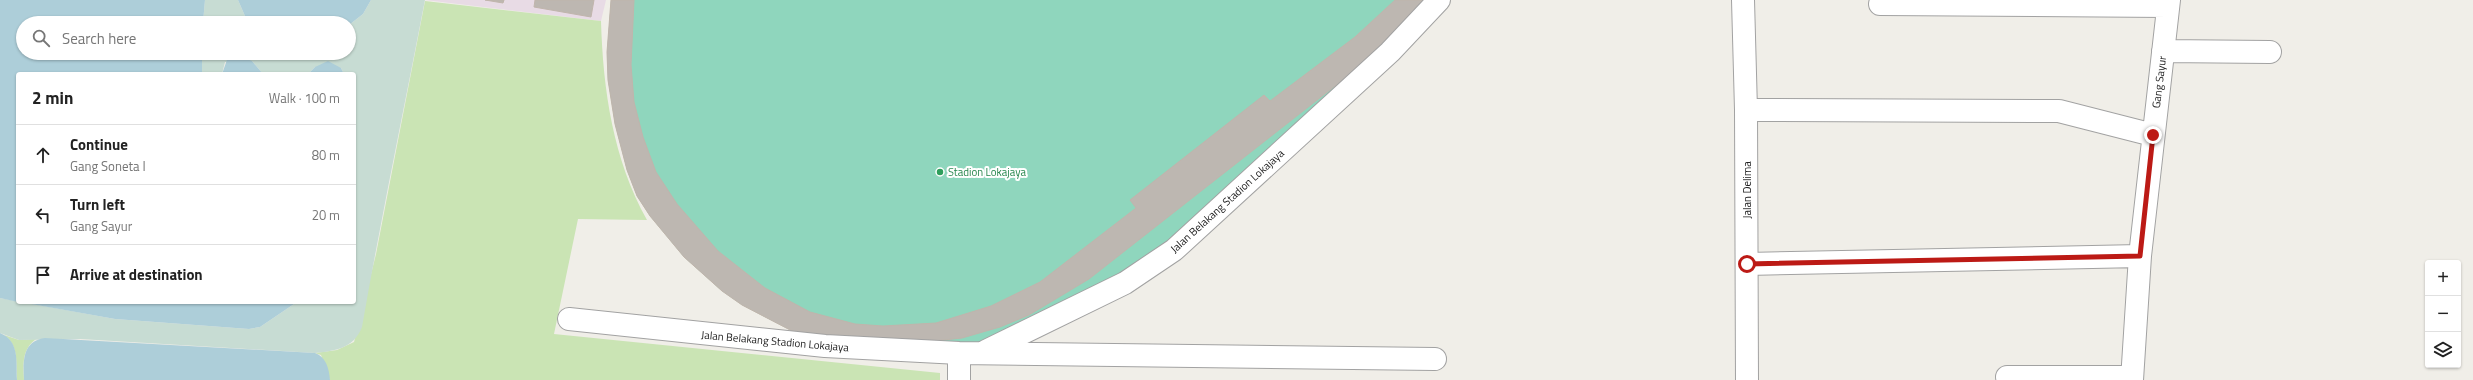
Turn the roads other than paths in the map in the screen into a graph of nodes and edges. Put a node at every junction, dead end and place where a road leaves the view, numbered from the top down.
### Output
1 (1439, 0) edge
2 (1743, 0) edge
3 (2168, 3) edge
4 (1880, 4) dead end
5 (2163, 51) junction
6 (2270, 52) dead end
7 (1746, 110) junction
8 (2153, 135) junction
9 (2140, 256) junction
10 (1747, 264) junction
11 (569, 319) dead end
12 (959, 353) junction
13 (981, 353) junction
14 (1435, 359) dead end
15 (2007, 377) dead end
16 (2132, 378) edge
17 (959, 380) edge
18 (1747, 380) edge

1 - 13 street, Jalan Belakang Stadion Lokajaya
2 - 7 street, Jalan Delima
3 - 4 street
3 - 5 street, Gang Sayur
5 - 6 street
5 - 8 street, Gang Sayur
7 - 8 street
7 - 10 street, Jalan Delima
8 - 9 street, Gang Sayur
9 - 10 street
9 - 16 street, Gang Sayur
10 - 18 street, Jalan Delima
11 - 12 street, Jalan Belakang Stadion Lokajaya
12 - 13 street, Jalan Belakang Stadion Lokajaya
12 - 17 street
13 - 14 street, Jalan Belakang Stadion Lokajaya
15 - 16 street

